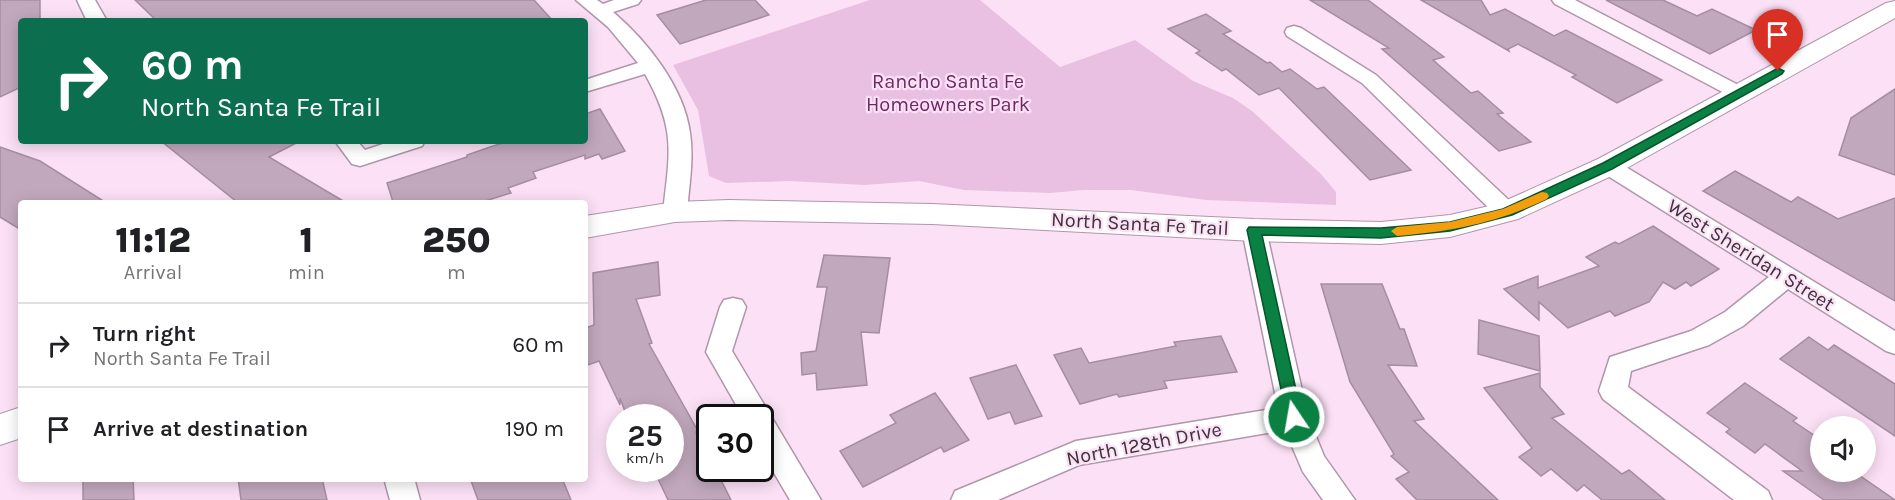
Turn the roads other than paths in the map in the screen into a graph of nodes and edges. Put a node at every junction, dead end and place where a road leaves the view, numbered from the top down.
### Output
1 (86, 0) edge
2 (632, 0) edge
3 (1561, 0) edge
4 (594, 5) edge
5 (1895, 8) edge
6 (95, 18) edge
7 (1294, 32) dead end
8 (649, 66) junction
9 (588, 85) edge
10 (1739, 93) junction
11 (348, 144) edge
12 (405, 144) edge
13 (1608, 166) junction
14 (675, 212) junction
15 (1507, 212) junction
16 (588, 226) edge
17 (1254, 230) junction
18 (1786, 277) junction
19 (733, 307) dead end
20 (1895, 344) edge
21 (749, 404) edge
22 (1294, 417) junction
23 (18, 423) edge
24 (0, 430) edge
25 (774, 446) edge
26 (400, 482) edge
27 (405, 500) edge
28 (806, 500) edge
29 (966, 500) edge
30 (1340, 500) edge
31 (1757, 500) edge

1 - 6 street
2 - 4 street
3 - 10 street
4 - 8 street
5 - 10 street, North Santa Fe Trail
7 - 15 street
8 - 9 street
8 - 14 street
10 - 13 street, North Santa Fe Trail
11 - 12 street
13 - 15 street, North Santa Fe Trail
13 - 18 street, West Sheridan Street
14 - 16 street, North Santa Fe Trail
14 - 17 street, North Santa Fe Trail
15 - 17 street, North Santa Fe Trail
17 - 22 street
18 - 20 street, West Sheridan Street
18 - 31 street
19 - 21 street
22 - 29 street, North 128th Drive
22 - 30 street
23 - 24 street
25 - 28 street
26 - 27 street

